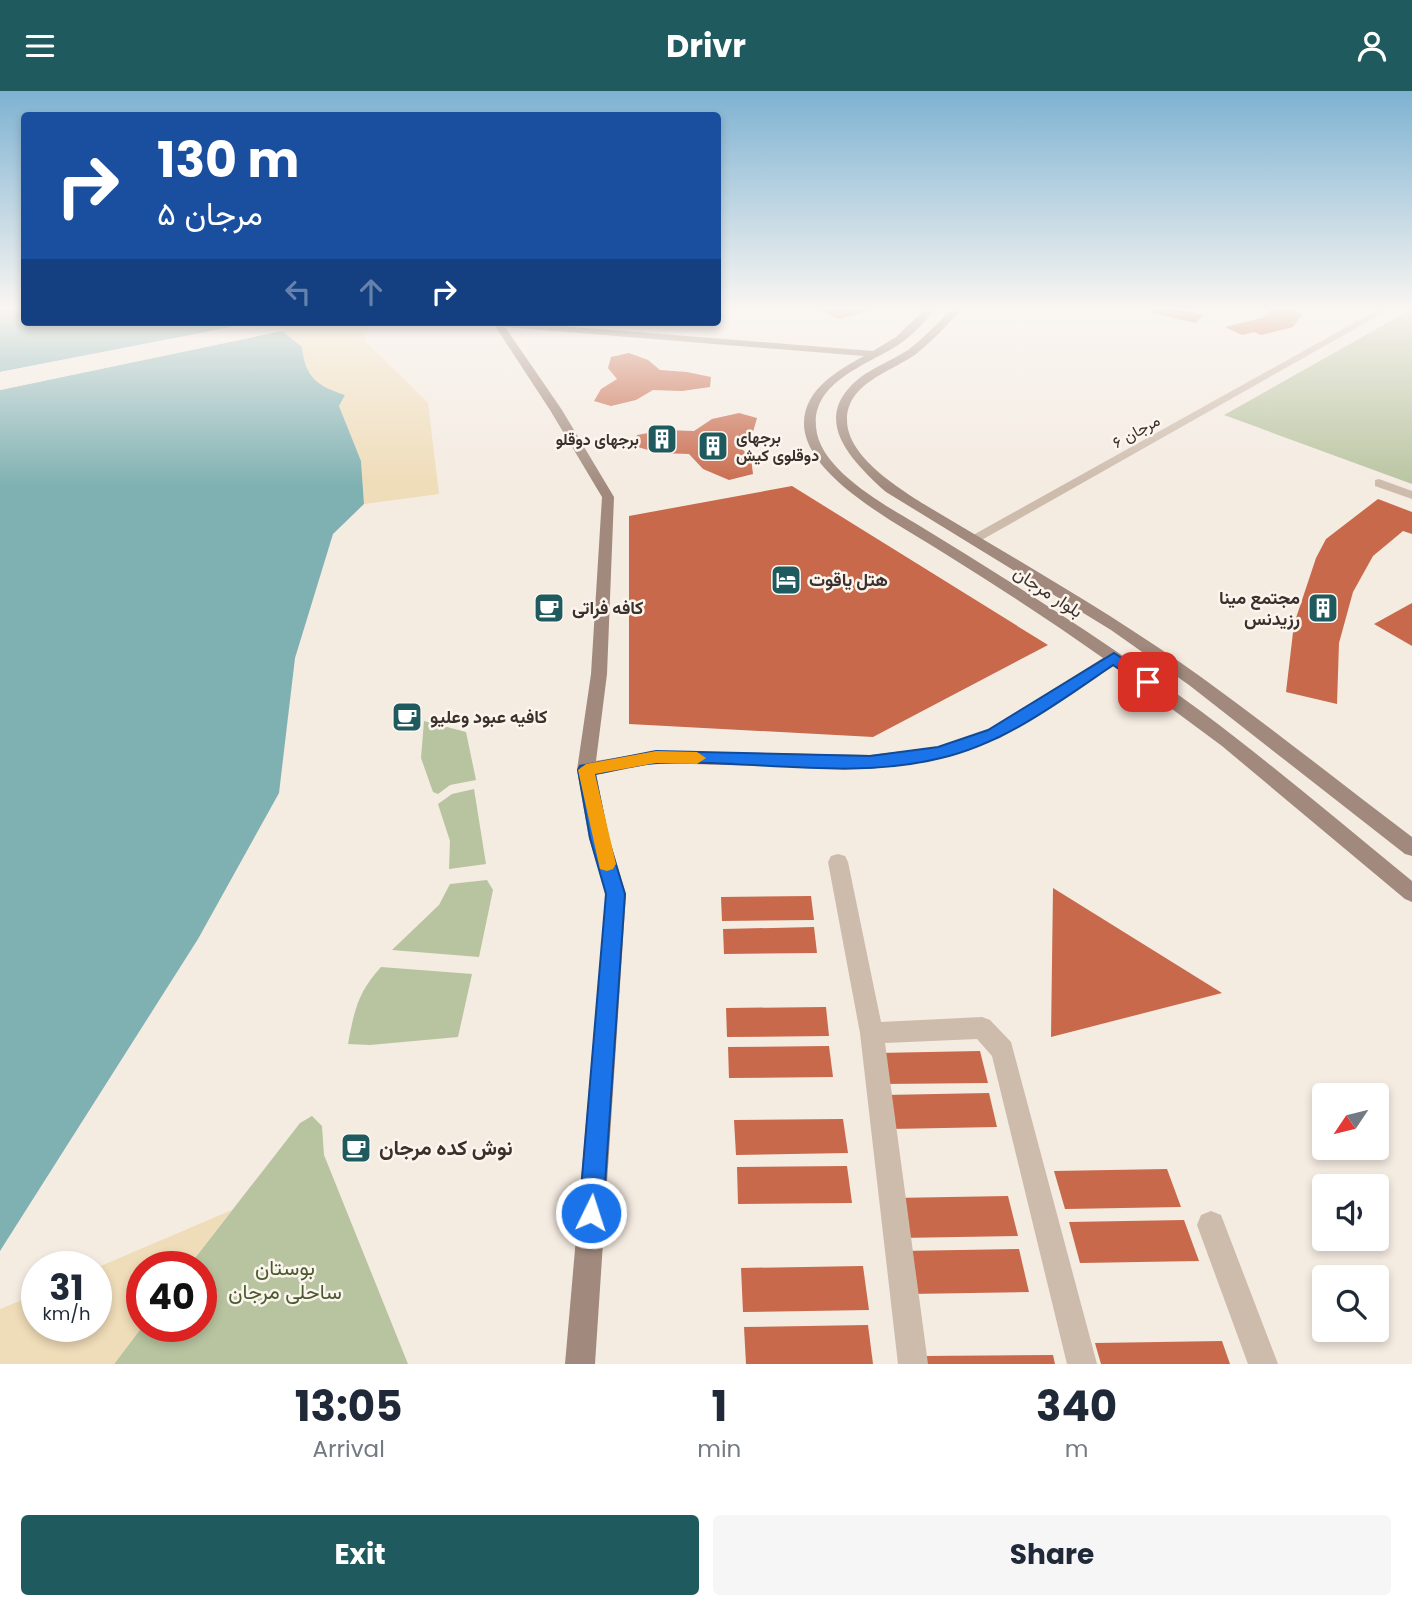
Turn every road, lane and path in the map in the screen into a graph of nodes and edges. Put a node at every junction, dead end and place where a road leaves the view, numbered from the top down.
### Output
1 (528, 368) edge
2 (850, 368) edge
3 (883, 368) edge
4 (1279, 368) edge
5 (1379, 482) dead end
6 (1412, 495) edge
7 (974, 539) junction
8 (950, 550) junction
9 (1114, 658) junction
10 (586, 770) junction
11 (1412, 848) edge
12 (838, 862) dead end
13 (1412, 893) edge
14 (872, 1033) junction
15 (1211, 1225) dead end
16 (580, 1364) edge
17 (913, 1364) edge
18 (1082, 1364) edge
19 (1263, 1364) edge

1 - 10 main road
2 - 8 main road, بلوار مرجان
3 - 7 main road, بلوار مرجان
4 - 7 street, مرجان ۶
5 - 6 street
7 - 8 main road
7 - 11 main road, بلوار مرجان
8 - 9 main road, بلوار مرجان
9 - 10 main road
9 - 13 main road, بلوار مرجان
10 - 16 main road
12 - 14 street
14 - 17 street
14 - 18 street
15 - 19 street

